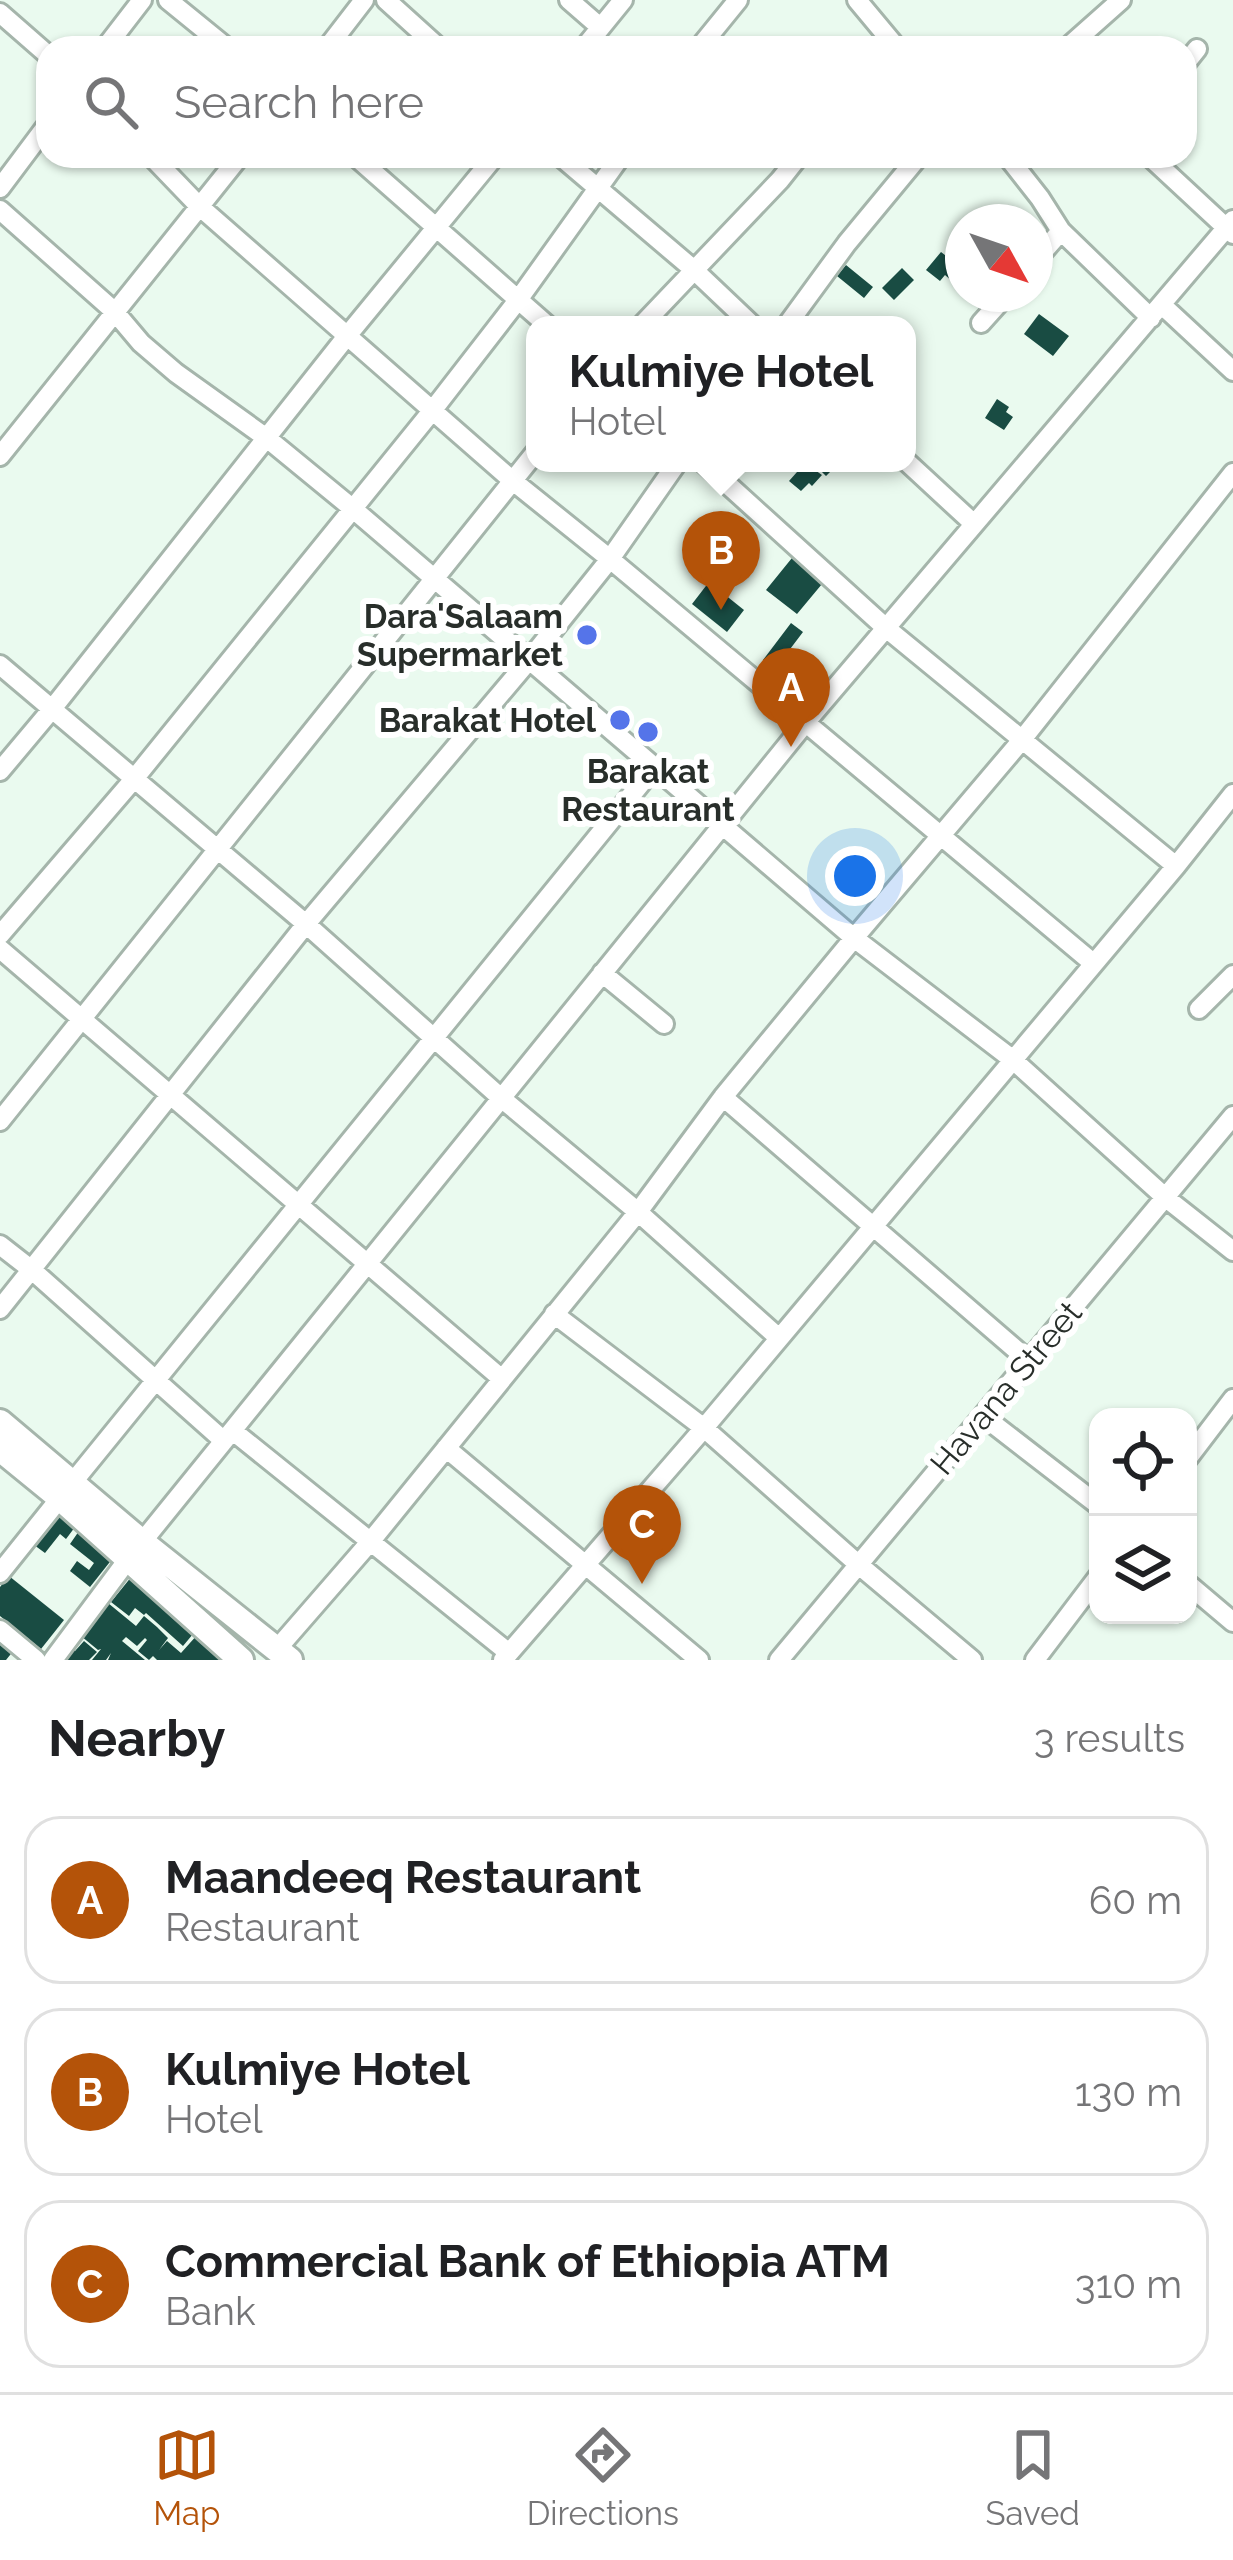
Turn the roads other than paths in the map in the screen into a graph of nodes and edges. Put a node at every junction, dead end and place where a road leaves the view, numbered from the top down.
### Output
1 (142, 0) edge
2 (168, 0) edge
3 (364, 0) edge
4 (386, 0) edge
5 (569, 0) edge
6 (622, 0) edge
7 (738, 0) edge
8 (857, 0) edge
9 (1121, 0) edge
10 (0, 13) edge
11 (600, 28) junction
12 (114, 36) edge
13 (212, 36) edge
14 (336, 36) edge
15 (426, 36) edge
16 (594, 36) edge
17 (708, 36) edge
18 (884, 36) edge
19 (1080, 36) edge
20 (36, 44) edge
21 (36, 140) edge
22 (163, 168) edge
23 (230, 168) edge
24 (369, 168) edge
25 (485, 168) edge
26 (573, 168) edge
27 (612, 168) edge
28 (790, 168) edge
29 (909, 168) edge
30 (1016, 168) edge
31 (1163, 168) edge
32 (0, 188) edge
33 (597, 189) junction
34 (199, 206) junction
35 (0, 210) edge
36 (435, 227) junction
37 (1231, 227) edge
38 (1061, 231) junction
39 (1053, 240) edge
40 (693, 269) junction
41 (518, 300) junction
42 (114, 311) junction
43 (1157, 311) junction
44 (990, 312) edge
45 (537, 316) edge
46 (650, 316) edge
47 (743, 316) edge
48 (794, 316) edge
49 (981, 323) dead end
50 (347, 336) junction
51 (1233, 371) edge
52 (432, 411) junction
53 (268, 439) junction
54 (0, 456) edge
55 (526, 464) edge
56 (916, 470) edge
57 (671, 472) edge
58 (714, 472) edge
59 (1233, 473) edge
60 (513, 481) junction
61 (352, 508) junction
62 (973, 523) junction
63 (610, 559) junction
64 (435, 578) junction
65 (886, 628) junction
66 (530, 659) junction
67 (0, 664) edge
68 (52, 709) junction
69 (806, 722) junction
70 (1021, 741) junction
71 (655, 766) junction
72 (0, 771) edge
73 (134, 779) junction
74 (1233, 794) edge
75 (722, 825) junction
76 (941, 834) junction
77 (218, 850) junction
78 (1176, 866) junction
79 (306, 924) junction
80 (0, 935) edge
81 (854, 938) junction
82 (0, 949) edge
83 (1094, 963) junction
84 (602, 973) junction
85 (1233, 975) edge
86 (1198, 1009) dead end
87 (80, 1018) junction
88 (664, 1024) dead end
89 (434, 1038) junction
90 (1012, 1059) junction
91 (171, 1096) junction
92 (500, 1097) junction
93 (723, 1097) junction
94 (1233, 1116) edge
95 (0, 1121) edge
96 (1166, 1198) junction
97 (297, 1205) junction
98 (638, 1212) junction
99 (872, 1227) junction
100 (0, 1245) edge
101 (1233, 1251) edge
102 (368, 1265) junction
103 (32, 1270) junction
104 (0, 1309) edge
105 (554, 1314) junction
106 (779, 1338) junction
107 (1028, 1360) junction
108 (156, 1379) junction
109 (502, 1379) junction
110 (1233, 1399) edge
111 (983, 1417) junction
112 (0, 1422) edge
113 (704, 1428) junction
114 (228, 1436) junction
115 (1197, 1446) edge
116 (446, 1448) junction
117 (0, 1449) edge
118 (66, 1490) junction
119 (1089, 1498) edge
120 (370, 1542) junction
121 (135, 1550) junction
122 (585, 1565) junction
123 (859, 1565) junction
124 (0, 1574) edge
125 (1089, 1589) edge
126 (1197, 1592) edge
127 (1233, 1622) edge
128 (0, 1630) edge
129 (506, 1656) edge
130 (274, 1657) edge
131 (37, 1660) edge
132 (53, 1660) edge
133 (241, 1660) edge
134 (699, 1660) edge
135 (779, 1660) edge
136 (972, 1660) edge
137 (1035, 1660) edge

1 - 12 street
2 - 13 street
3 - 14 street
4 - 15 street
5 - 11 street
6 - 11 street
7 - 17 street
8 - 18 street
9 - 19 street
10 - 20 street
11 - 16 street
21 - 32 street
22 - 34 street
23 - 34 street
24 - 36 street
25 - 36 street
26 - 33 street
27 - 33 street
28 - 40 street
29 - 48 street
30 - 38 street
31 - 37 street
33 - 40 street
33 - 41 street
34 - 42 street
34 - 50 street
35 - 42 street
36 - 41 street
36 - 50 street
37 - 43 street
38 - 39 street
38 - 43 street
40 - 46 street
40 - 47 street
41 - 45 street
41 - 52 street
42 - 53 street
42 - 54 street
43 - 51 street
43 - 62 street
44 - 49 street
50 - 52 street
50 - 53 street
52 - 60 street
52 - 61 street
53 - 61 street
53 - 68 street
55 - 60 street
56 - 62 street
57 - 63 street
58 - 65 street
59 - 70 street
60 - 63 street
60 - 64 street
61 - 64 street
61 - 73 street
62 - 65 street
63 - 66 street
63 - 69 street
64 - 66 street
64 - 77 street
65 - 69 street
65 - 70 street
66 - 71 street
66 - 79 street
67 - 68 street
68 - 72 street
68 - 73 street
69 - 75 street
69 - 76 street
70 - 76 street
70 - 78 street
71 - 75 street
71 - 89 street
73 - 77 street
73 - 80 street
74 - 78 street
75 - 81 street
75 - 84 street
76 - 81 street
76 - 83 street
77 - 79 street
77 - 87 street
78 - 83 street
79 - 89 street
79 - 91 street
81 - 90 street
81 - 93 street
82 - 87 street
83 - 90 street
84 - 88 street
84 - 92 street
85 - 86 street
87 - 91 street
87 - 95 street
89 - 92 street
89 - 97 street
90 - 96 street
90 - 99 street
91 - 97 street
91 - 103 street
92 - 98 street
92 - 102 street
93 - 98 street
93 - 99 street
94 - 96 street, Havana Street
96 - 101 street
96 - 107 street, Havana Street
97 - 102 street
97 - 108 street
98 - 105 street
98 - 106 street
99 - 106 street
99 - 107 street
100 - 103 street
102 - 109 street
102 - 114 street
103 - 104 street
103 - 108 street
105 - 109 street
105 - 113 street
106 - 113 street
107 - 111 street, Havana Street
108 - 114 street
108 - 118 street
109 - 116 street
110 - 115 street
111 - 119 street
111 - 123 street, Havana Street
112 - 118 main road
113 - 122 street
113 - 123 street
114 - 120 street
114 - 121 street
116 - 120 street
116 - 122 street
117 - 118 main road
118 - 121 main road
118 - 124 street
120 - 129 street
120 - 130 street
121 - 130 main road
121 - 132 street
121 - 133 main road
122 - 129 street
122 - 134 street
123 - 135 street, Havana Street
123 - 136 street
125 - 137 street
126 - 127 street
128 - 131 street

